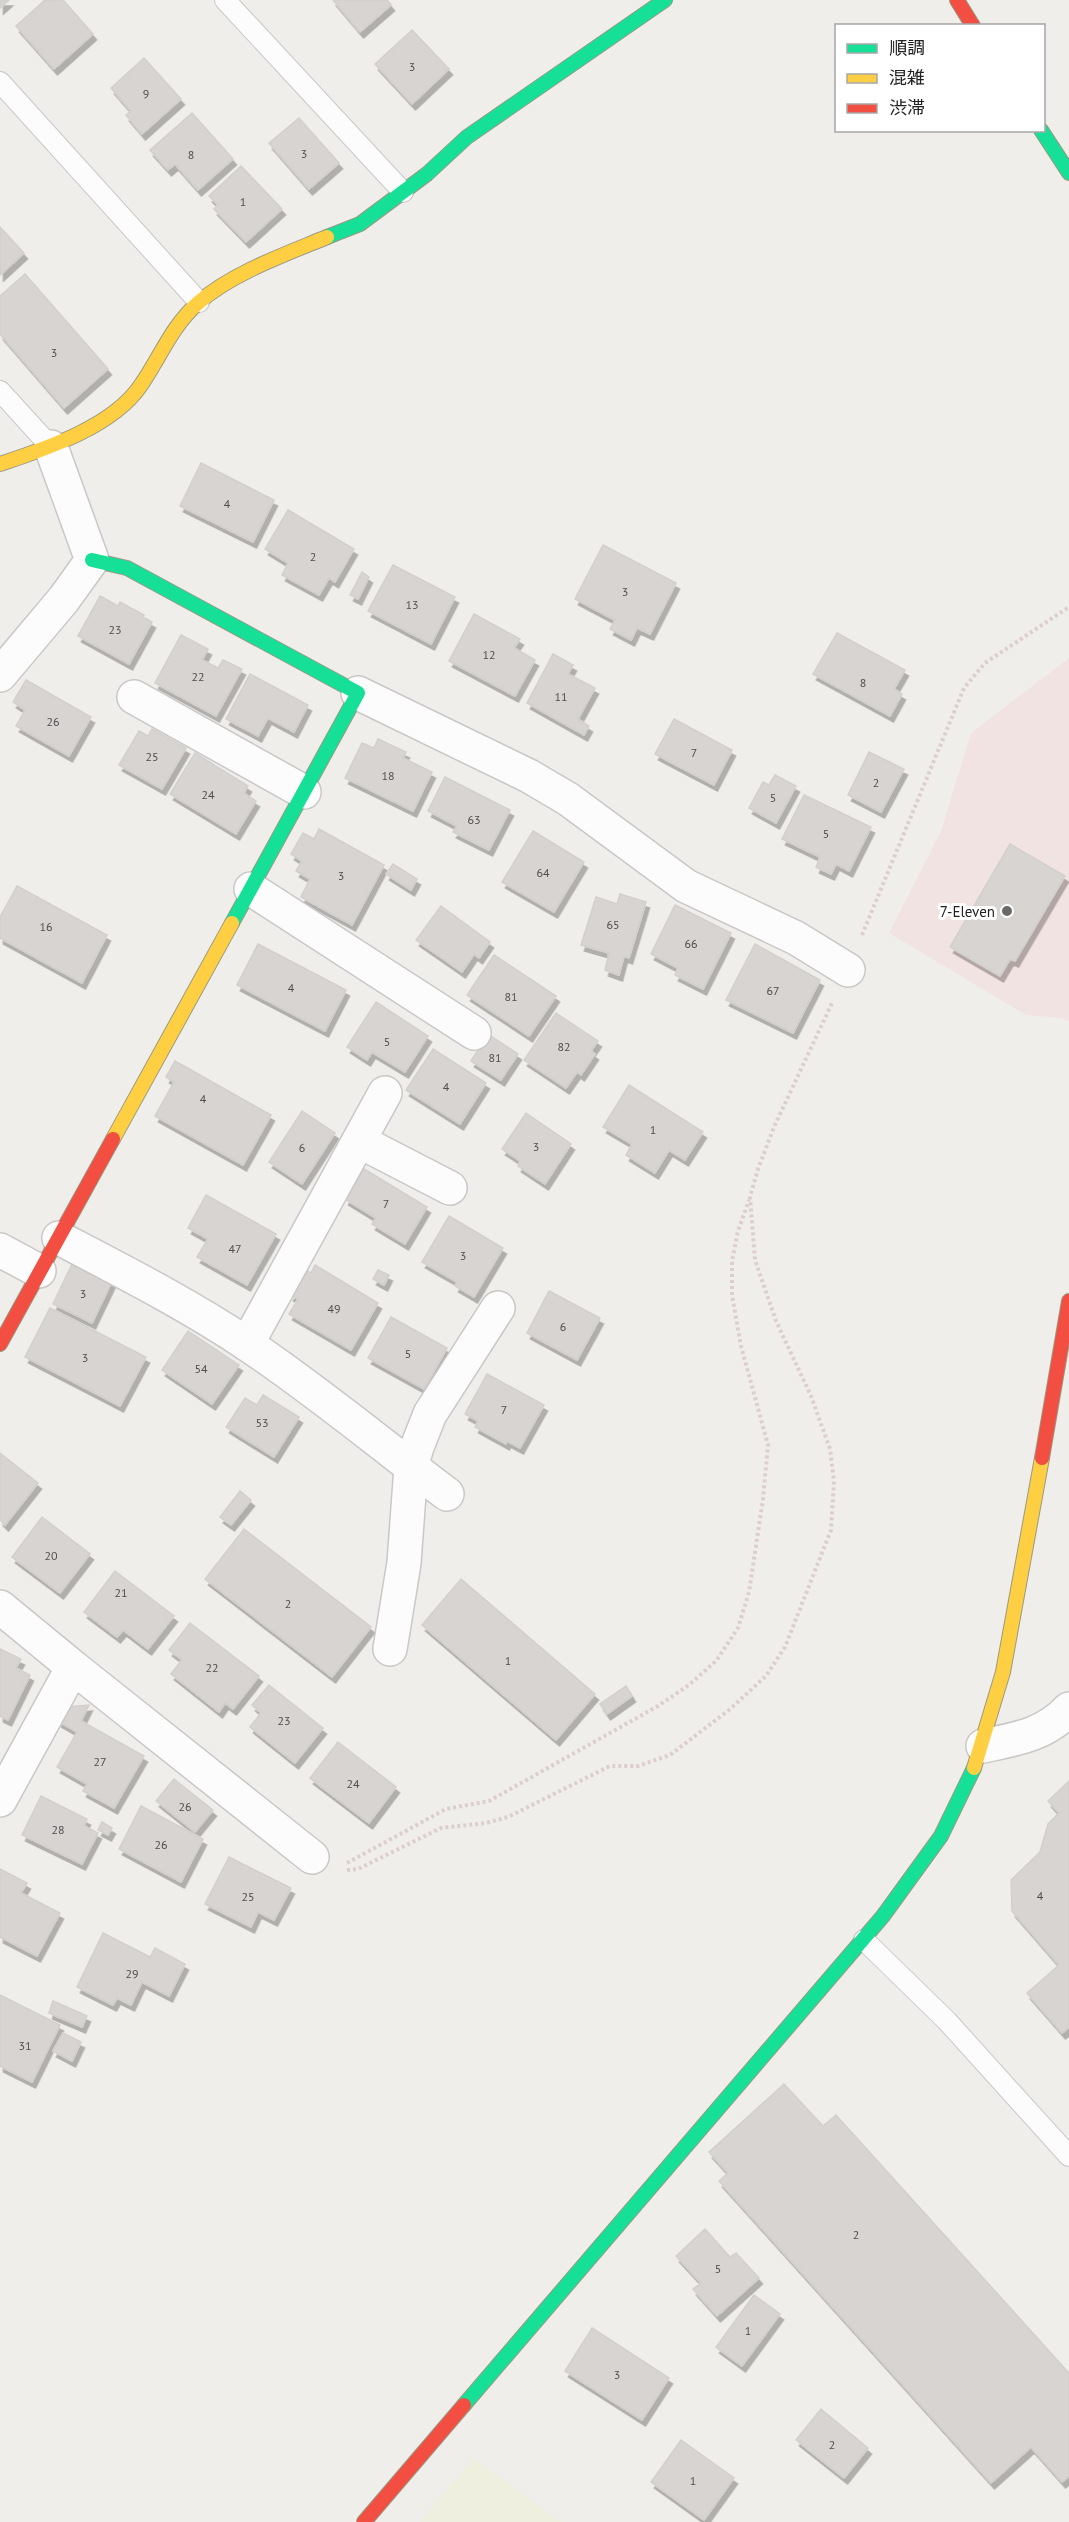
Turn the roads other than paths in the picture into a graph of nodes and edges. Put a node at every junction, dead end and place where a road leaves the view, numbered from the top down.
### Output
1 (225, 0) edge
2 (665, 0) edge
3 (957, 0) edge
4 (972, 24) edge
5 (0, 82) edge
6 (1042, 132) edge
7 (1069, 173) edge
8 (404, 192) junction
9 (200, 302) junction
10 (0, 391) edge
11 (51, 447) junction
12 (0, 464) edge
13 (92, 560) junction
14 (0, 675) edge
15 (358, 693) junction
16 (134, 697) dead end
17 (304, 792) junction
18 (251, 889) junction
19 (848, 970) road end
20 (474, 1033) dead end
21 (385, 1093) dead end
22 (359, 1141) junction
23 (450, 1188) dead end
24 (59, 1238) junction
25 (0, 1250) edge
26 (39, 1271) junction
27 (1069, 1301) edge
28 (498, 1308) dead end
29 (0, 1344) edge
30 (247, 1344) junction
31 (411, 1467) junction
32 (447, 1494) dead end
33 (0, 1607) edge
34 (390, 1649) dead end
35 (73, 1667) junction
36 (1069, 1709) edge
37 (983, 1746) junction
38 (0, 1800) edge
39 (312, 1857) road end
40 (864, 1940) junction
41 (1069, 2156) edge
42 (364, 2522) edge

1 - 8 lane
2 - 8 street
3 - 4 street
5 - 9 lane
6 - 7 street
8 - 9 street
9 - 11 street
10 - 11 lane
11 - 12 street
11 - 13 street
13 - 14 street
13 - 15 street
15 - 17 street
15 - 19 street
16 - 17 street
17 - 18 street
18 - 20 street
18 - 24 street
21 - 22 street
22 - 23 street
22 - 30 street
24 - 26 street
24 - 30 street
25 - 26 street
26 - 29 street
27 - 37 street
28 - 31 street
30 - 31 street
31 - 32 street
31 - 34 street
33 - 35 street
35 - 38 street
35 - 39 street
36 - 37 street
37 - 40 street
40 - 41 lane
40 - 42 street

